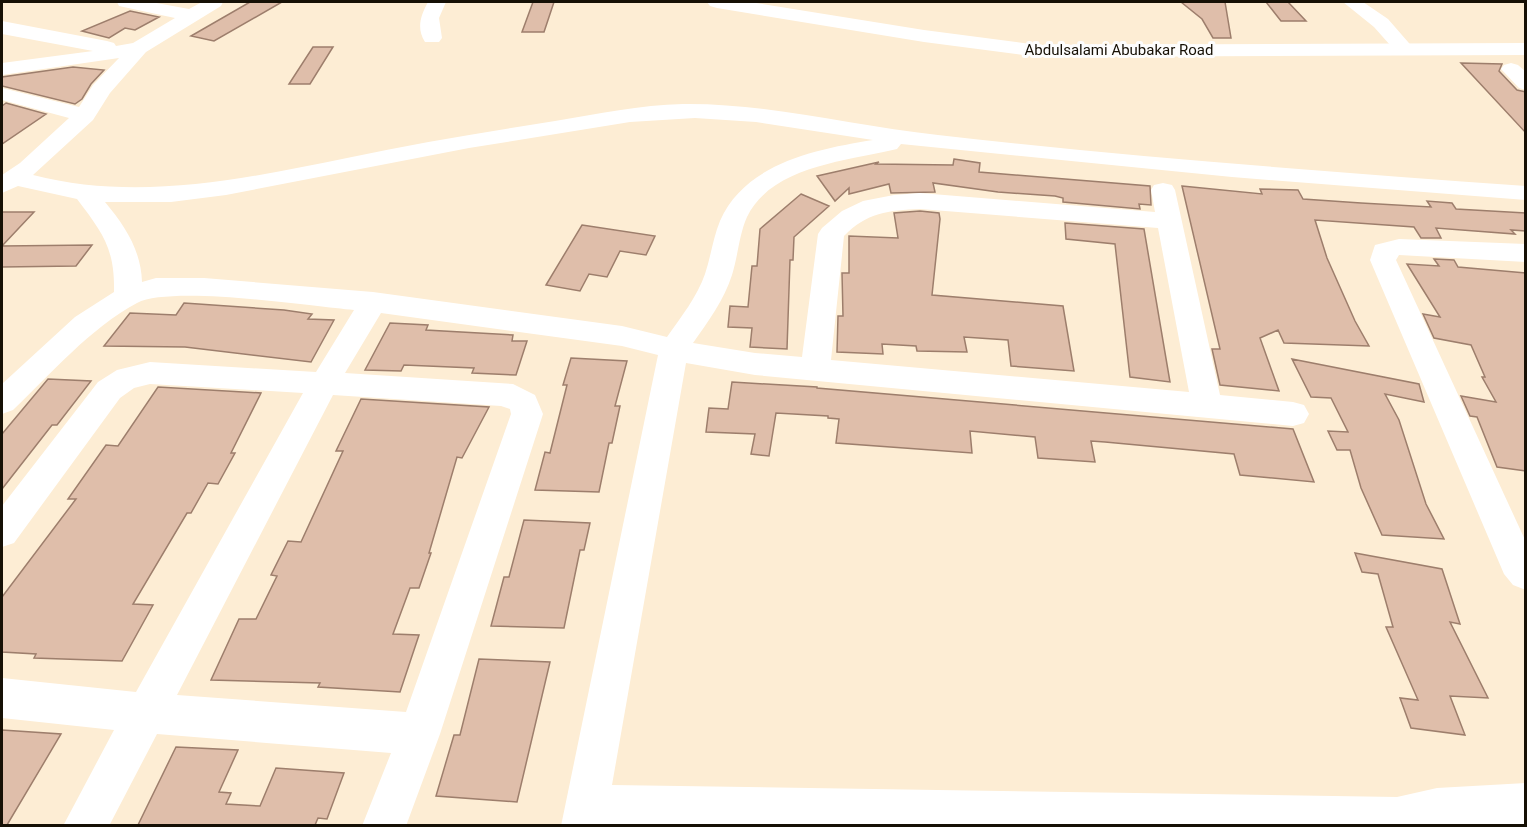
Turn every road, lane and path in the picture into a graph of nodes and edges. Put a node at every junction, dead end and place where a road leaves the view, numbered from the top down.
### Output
1 (126, 2) edge
2 (214, 2) edge
3 (437, 2) edge
4 (717, 2) edge
5 (1352, 2) edge
6 (189, 15) junction
7 (2, 27) edge
8 (432, 38) dead end
9 (132, 49) junction
10 (1405, 50) junction
11 (1526, 50) edge
12 (2, 69) edge
13 (2, 94) edge
14 (85, 116) junction
15 (913, 139) junction
16 (8, 182) edge
17 (1163, 190) dead end
18 (1526, 193) edge
19 (86, 195) junction
20 (1170, 221) junction
21 (1526, 253) edge
22 (128, 296) junction
23 (373, 303) junction
24 (674, 350) junction
25 (815, 370) junction
26 (323, 385) junction
27 (2, 402) edge
28 (1207, 406) junction
29 (1293, 414) dead end
30 (2, 532) edge
31 (1526, 574) edge
32 (2, 698) edge
33 (147, 713) junction
34 (419, 734) junction
35 (1526, 805) edge
36 (585, 816) edge
37 (1399, 822) edge
38 (86, 825) edge
39 (384, 825) edge

1 - 6 street
2 - 6 street
3 - 8 street
4 - 10 main road, Abdulsalami Abubakar Road
5 - 10 street
6 - 9 street
7 - 9 street
9 - 12 street
9 - 14 street
10 - 11 main road, Abdulsalami Abubakar Road
13 - 14 street
14 - 16 street
15 - 18 street
15 - 19 street
15 - 24 street
16 - 19 street
17 - 20 street
19 - 22 street
20 - 25 street
20 - 28 street
21 - 31 street
22 - 23 street
22 - 27 street
23 - 24 street
23 - 26 street
24 - 25 street
24 - 36 street
25 - 28 street
26 - 30 street
26 - 33 street
26 - 34 street
28 - 29 street
32 - 33 street
33 - 34 street
33 - 38 street
34 - 39 street
35 - 37 street
36 - 37 street

